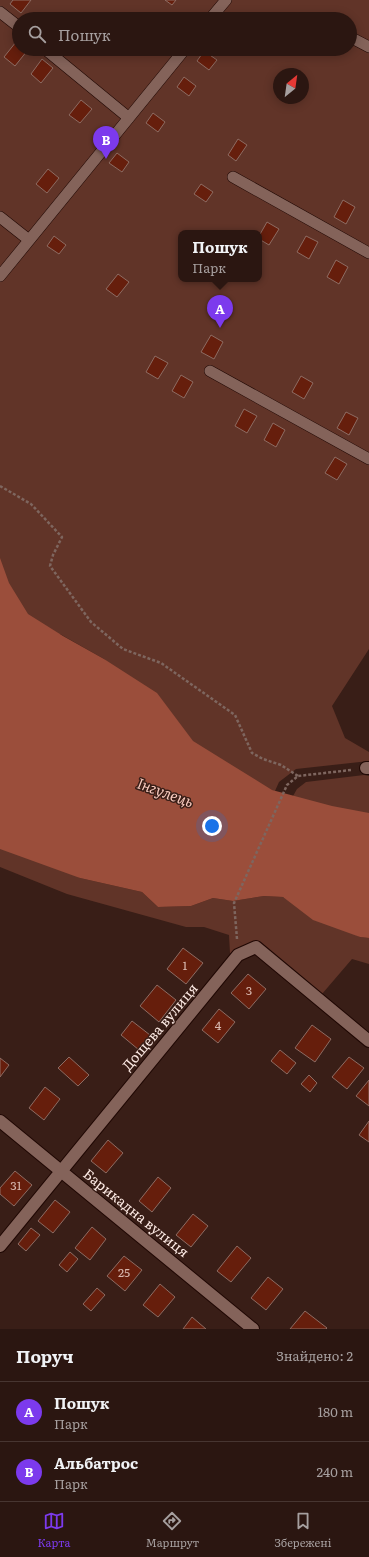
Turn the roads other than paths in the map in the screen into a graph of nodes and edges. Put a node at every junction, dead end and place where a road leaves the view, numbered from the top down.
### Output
1 (225, 0) edge
2 (0, 12) edge
3 (216, 12) edge
4 (12, 21) edge
5 (357, 41) edge
6 (369, 47) edge
7 (54, 56) edge
8 (179, 56) edge
9 (129, 118) junction
10 (233, 177) dead end
11 (0, 216) edge
12 (29, 240) junction
13 (369, 253) edge
14 (0, 276) edge
15 (210, 371) dead end
16 (369, 459) edge
17 (369, 1041) edge
18 (0, 1121) edge
19 (60, 1170) junction
20 (0, 1246) edge
21 (253, 1329) edge

1 - 3 lane
2 - 4 lane
5 - 6 lane
7 - 9 lane
8 - 9 lane
9 - 12 lane
10 - 13 lane
11 - 12 lane
12 - 14 lane
15 - 16 lane
17 - 19 street, Дощева вулиця
18 - 19 street, Барикадна вулиця
19 - 20 street, Дощева вулиця
19 - 21 street, Барикадна вулиця

